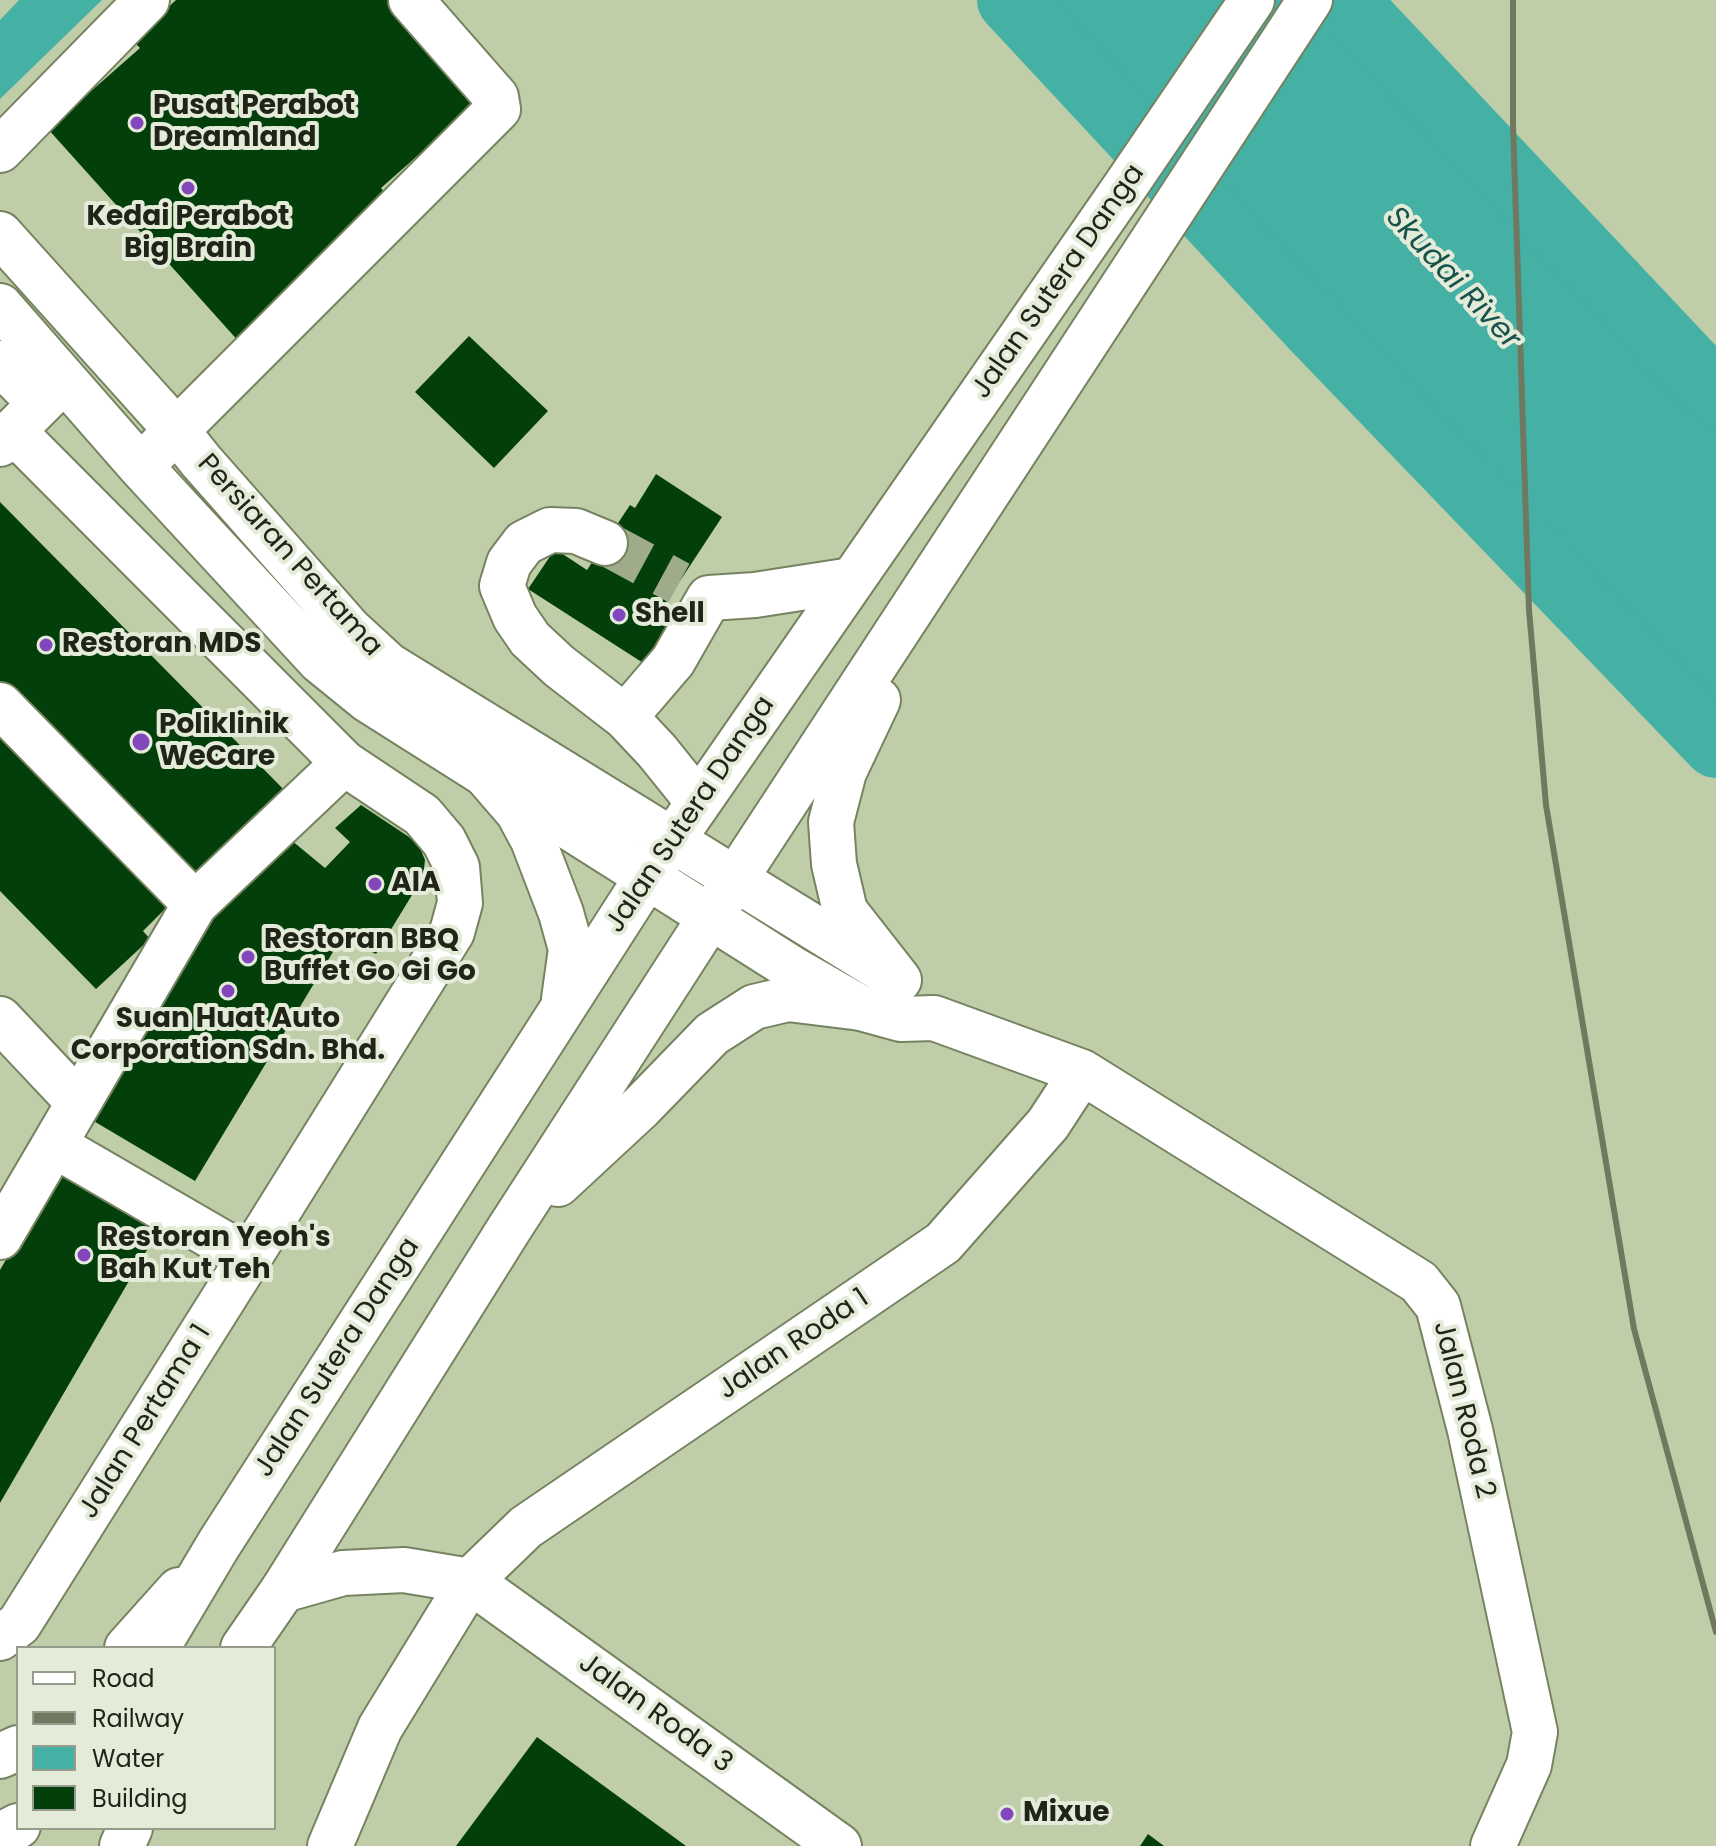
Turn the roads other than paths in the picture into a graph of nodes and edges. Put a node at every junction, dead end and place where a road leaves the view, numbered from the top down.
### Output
1 (147, 0) edge
2 (411, 0) edge
3 (1252, 0) edge
4 (1310, 0) edge
5 (0, 150) edge
6 (0, 234) edge
7 (0, 306) edge
8 (0, 363) edge
9 (29, 414) edge
10 (177, 431) junction
11 (140, 466) junction
12 (605, 543) tunnel mouth
13 (947, 553) junction
14 (852, 580) junction
15 (0, 705) edge
16 (625, 717) junction
17 (344, 763) junction
18 (486, 775) junction
19 (698, 802) junction
20 (671, 840) junction
21 (647, 877) junction
22 (734, 880) junction
23 (195, 904) junction
24 (711, 916) junction
25 (899, 980) junction
26 (861, 1008) junction
27 (562, 1009) junction
28 (934, 1018) junction
29 (0, 1019) edge
30 (1082, 1072) junction
31 (78, 1102) junction
32 (54, 1145) junction
33 (4, 1220) edge
34 (509, 1229) junction
35 (249, 1258) junction
36 (219, 1544) junction
37 (470, 1581) junction
38 (283, 1590) junction
39 (0, 1638) edge
40 (129, 1646) edge
41 (158, 1646) edge
42 (244, 1646) edge
43 (330, 1846) edge
44 (839, 1846) edge
45 (1493, 1846) edge

1 - 5 street
2 - 10 street
3 - 14 street, Jalan Sutera Danga
4 - 13 street, Jalan Sutera Danga
6 - 10 street, Persiaran Pertama
7 - 9 street, Persiaran Pertama
8 - 9 street
9 - 11 street, Persiaran Pertama
9 - 17 street, Jalan Pertama 1
10 - 11 street
10 - 20 street, Persiaran Pertama
11 - 18 street, Persiaran Pertama
12 - 16 street
13 - 22 street, Jalan Sutera Danga
13 - 25 street
14 - 16 street
14 - 19 street, Jalan Sutera Danga
15 - 23 street
16 - 19 street
17 - 23 street
17 - 35 street, Jalan Pertama 1
18 - 21 street, Persiaran Pertama
18 - 27 street
19 - 20 street, Jalan Sutera Danga
20 - 21 street, Jalan Sutera Danga
20 - 22 street, Persiaran Pertama
21 - 24 street, Persiaran Pertama
21 - 27 street, Jalan Sutera Danga
22 - 24 street, Jalan Sutera Danga
22 - 25 street, Jalan Roda 2
23 - 31 street
24 - 26 street, Jalan Roda 2
24 - 34 street, Jalan Sutera Danga
25 - 28 street, Jalan Roda 2
26 - 28 street, Jalan Roda 2
26 - 34 street
27 - 36 street, Jalan Sutera Danga
28 - 30 street, Jalan Roda 2
29 - 31 street
30 - 37 street, Jalan Roda 1
30 - 45 street, Jalan Roda 2
31 - 32 street
32 - 33 street
32 - 35 street
34 - 38 street, Jalan Sutera Danga
35 - 39 street, Jalan Pertama 1
36 - 40 street
36 - 41 street, Jalan Sutera Danga
37 - 38 street
37 - 43 street, Jalan Roda 1
37 - 44 street, Jalan Roda 3
38 - 42 street, Jalan Sutera Danga

